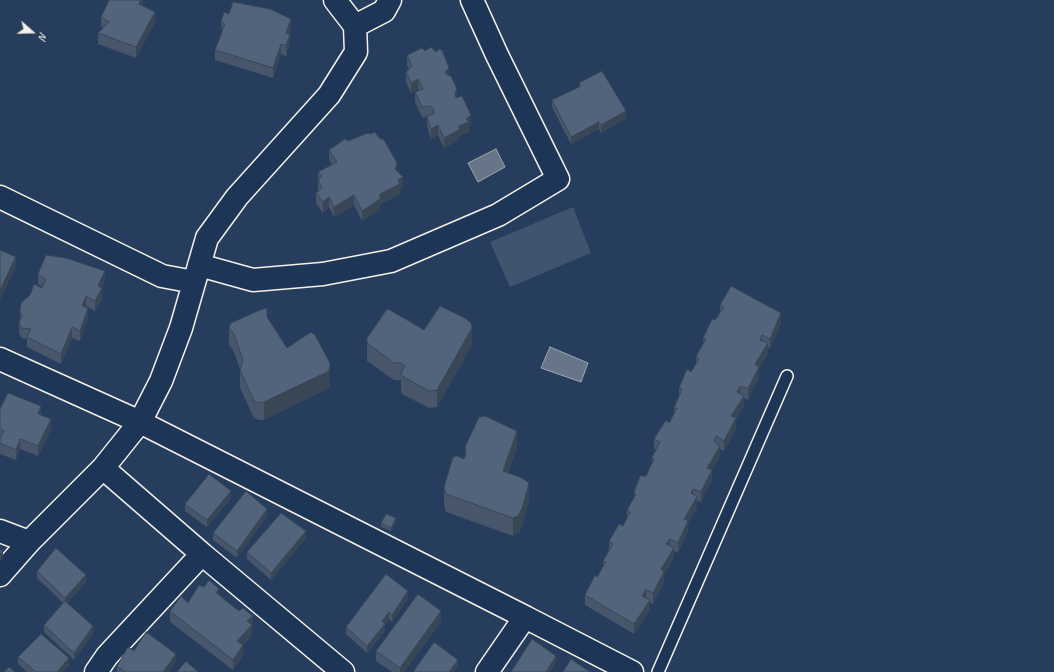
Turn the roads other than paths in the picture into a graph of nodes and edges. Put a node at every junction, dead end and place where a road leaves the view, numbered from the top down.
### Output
1 (335, 0) edge
2 (390, 0) edge
3 (472, 0) edge
4 (355, 26) junction
5 (0, 197) edge
6 (196, 273) junction
7 (0, 359) edge
8 (787, 376) dead end
9 (140, 422) junction
10 (103, 468) junction
11 (0, 531) edge
12 (29, 542) junction
13 (202, 554) junction
14 (0, 575) edge
15 (525, 617) junction
16 (96, 672) edge
17 (343, 672) edge
18 (487, 672) edge
19 (632, 672) edge
20 (658, 672) edge

1 - 4 street
2 - 4 street
3 - 6 street
4 - 6 street
5 - 6 street
6 - 9 street
7 - 9 street
8 - 20 lane
9 - 10 street
9 - 15 street
10 - 12 street
10 - 13 street
11 - 12 street
12 - 14 street
13 - 16 street
13 - 17 street
15 - 18 street
15 - 19 street

